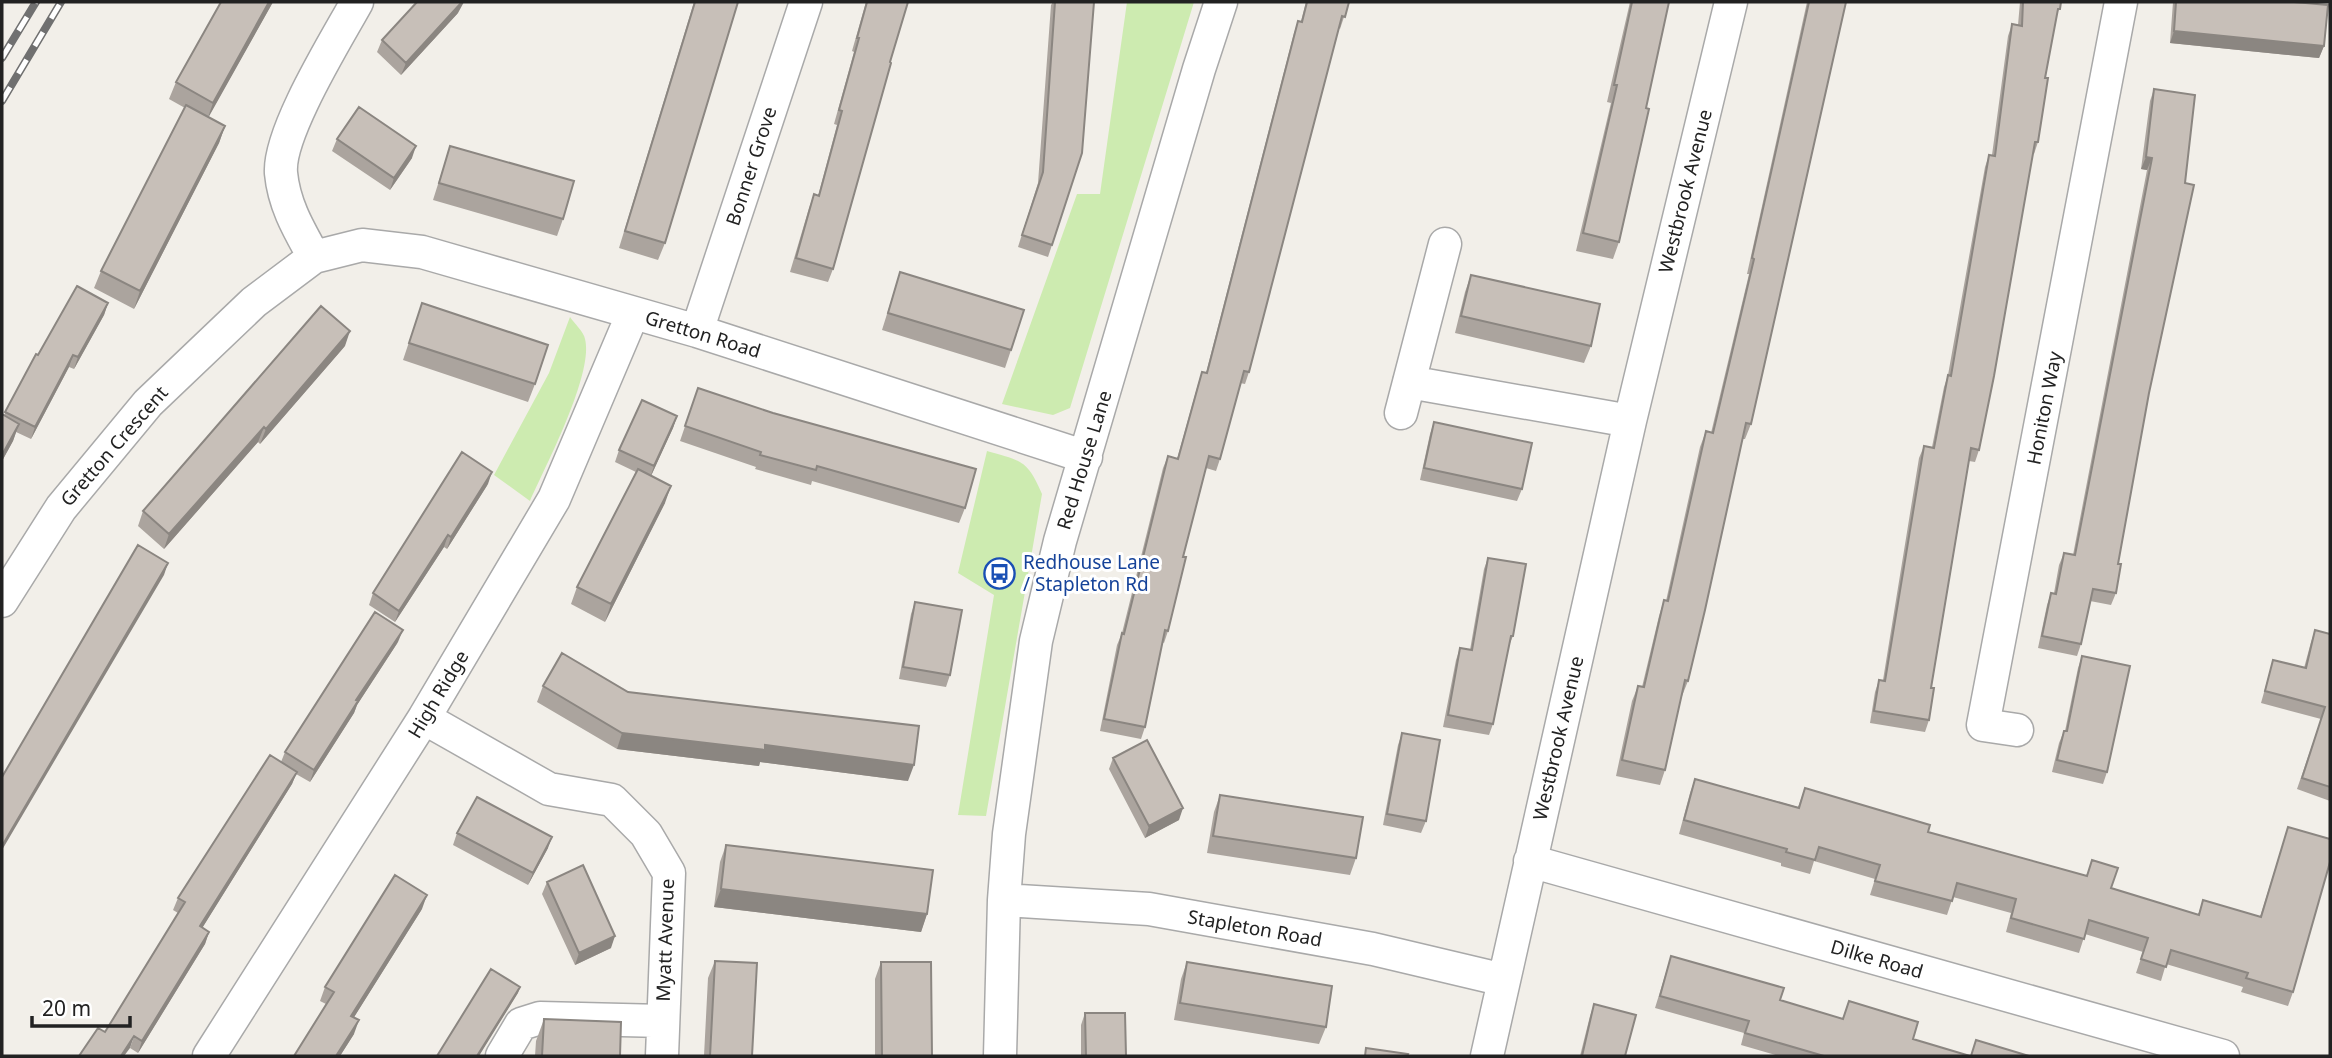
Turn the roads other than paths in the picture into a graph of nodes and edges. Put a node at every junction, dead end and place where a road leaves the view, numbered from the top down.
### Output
1 (356, 2) edge
2 (806, 2) edge
3 (1221, 2) edge
4 (1731, 2) edge
5 (2121, 2) edge
6 (1445, 244) dead end
7 (314, 257) junction
8 (633, 313) junction
9 (697, 331) junction
10 (1409, 382) junction
11 (1401, 412) dead end
12 (1630, 421) junction
13 (1086, 457) junction
14 (2, 601) edge
15 (424, 718) junction
16 (2017, 730) dead end
17 (1530, 861) junction
18 (1004, 900) junction
19 (1503, 980) junction
20 (663, 1021) junction
21 (209, 1056) edge
22 (502, 1056) edge
23 (662, 1056) edge
24 (1000, 1056) edge
25 (1487, 1056) edge
26 (2223, 1056) edge

1 - 7 street
2 - 9 street, Bonner Grove
3 - 13 street, Red House Lane
4 - 12 street, Westbrook Avenue
5 - 16 street, Honiton Way
6 - 10 street
7 - 8 street, Gretton Road
7 - 14 street, Gretton Crescent
8 - 9 street, Gretton Road
8 - 15 street, High Ridge
9 - 13 street, Gretton Road
10 - 11 street
10 - 12 street
12 - 17 street, Westbrook Avenue
13 - 18 street, Red House Lane
15 - 20 street, Myatt Avenue
15 - 21 street, High Ridge
17 - 19 street, Westbrook Avenue
17 - 26 street, Dilke Road
18 - 19 street, Stapleton Road
18 - 24 street, Red House Lane
19 - 25 street, Westbrook Avenue
20 - 22 street
20 - 23 street, Myatt Avenue

